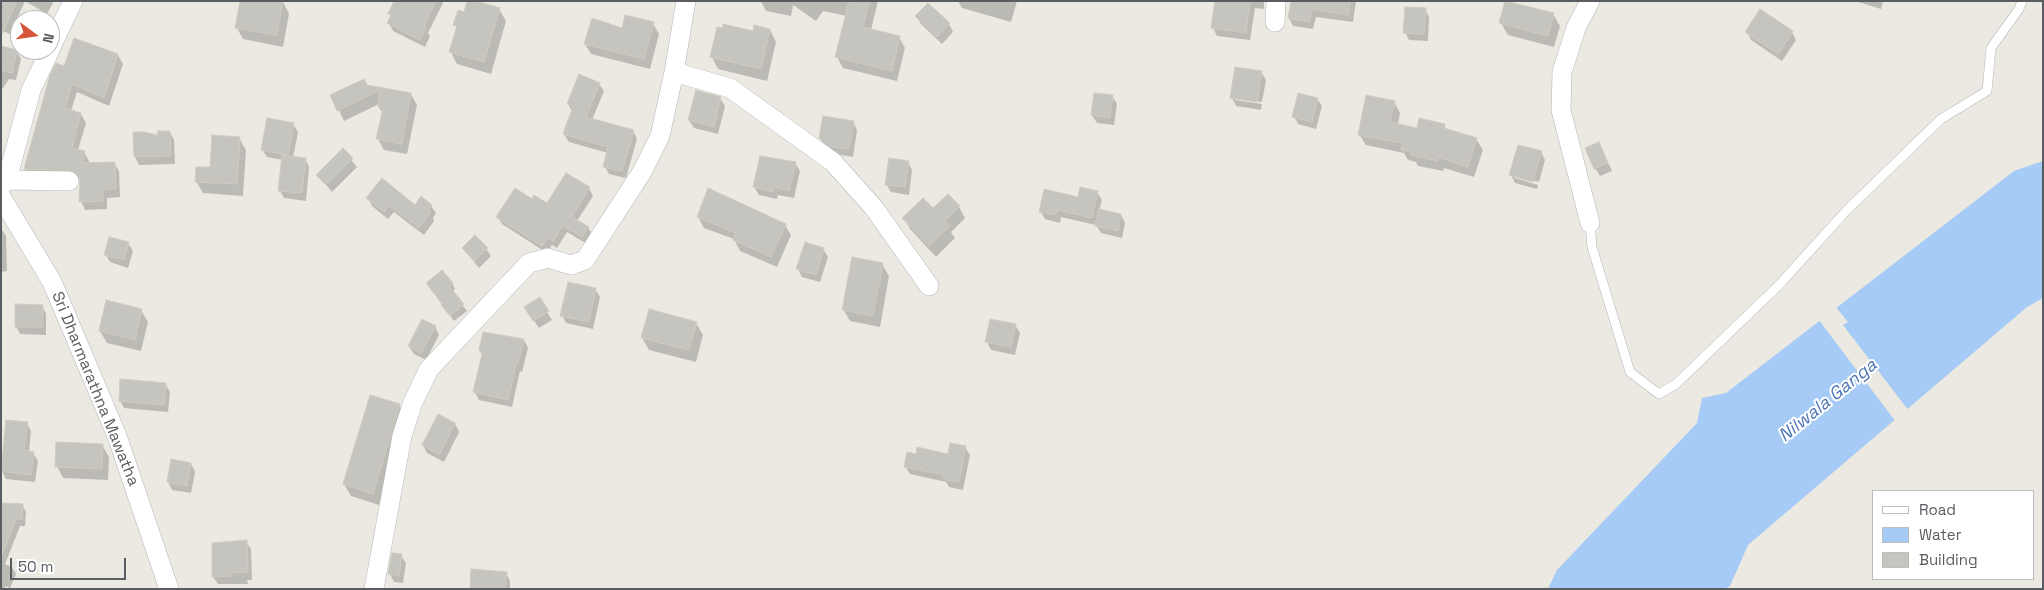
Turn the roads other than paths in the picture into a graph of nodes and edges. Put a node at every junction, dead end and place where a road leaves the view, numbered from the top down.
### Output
1 (73, 1) edge
2 (686, 1) edge
3 (1276, 1) edge
4 (1590, 1) edge
5 (2022, 1) edge
6 (1275, 22) dead end
7 (60, 28) edge
8 (45, 60) edge
9 (674, 72) junction
10 (69, 181) dead end
11 (3, 188) edge
12 (1590, 223) joint
13 (929, 286) dead end
14 (169, 589) edge
15 (374, 589) edge

1 - 7 street
2 - 9 street
3 - 6 street
4 - 12 street
5 - 12 lane
8 - 11 street
9 - 13 street
9 - 15 street
10 - 11 street
11 - 14 street, Sri Dharmarathna Mawatha

